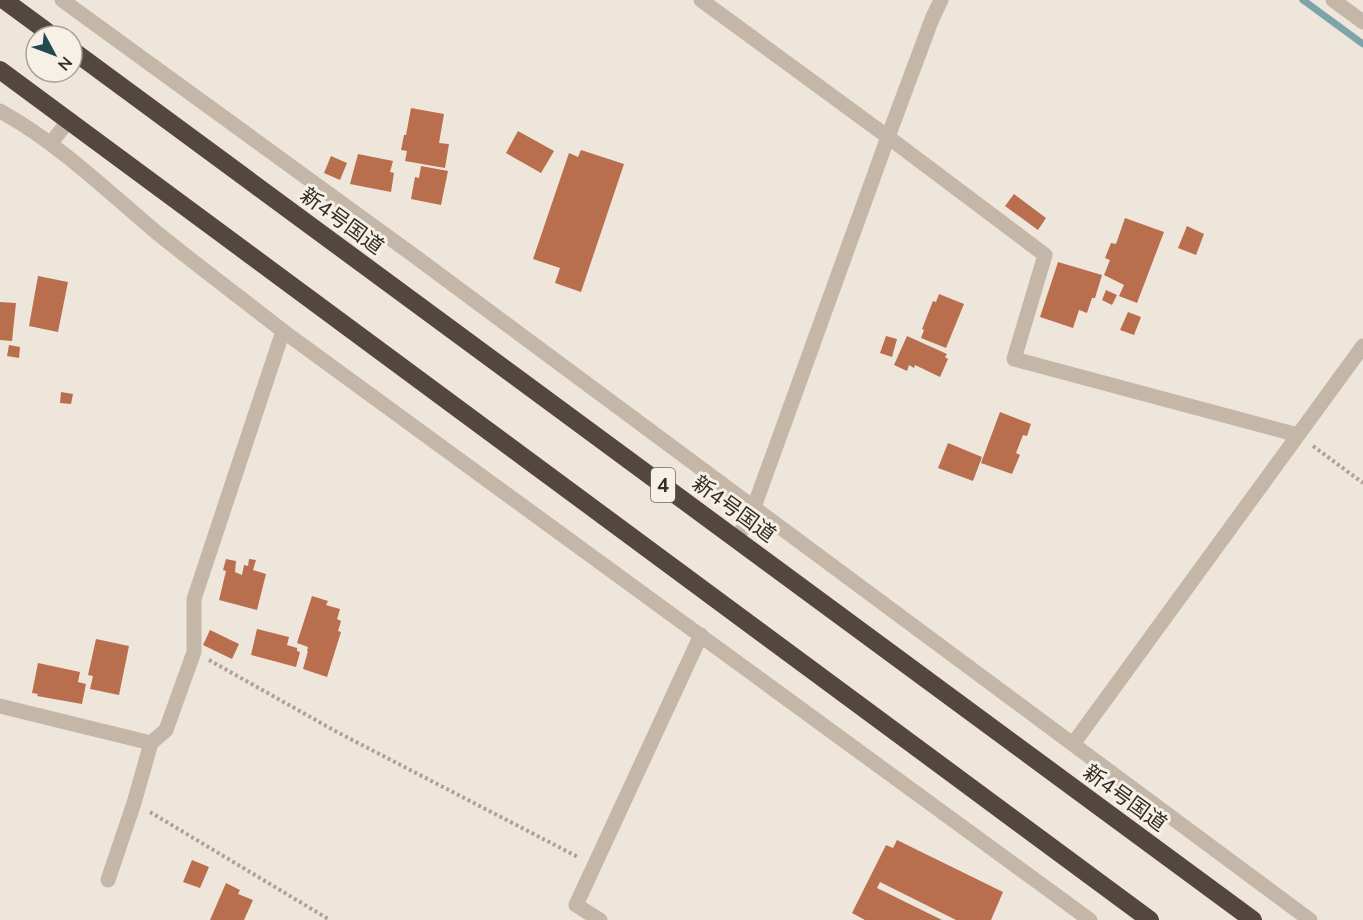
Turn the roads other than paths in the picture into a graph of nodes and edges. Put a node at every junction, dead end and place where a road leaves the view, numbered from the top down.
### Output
1 (4, 0) edge
2 (62, 0) edge
3 (701, 0) edge
4 (941, 0) edge
5 (1333, 0) edge
6 (1363, 22) edge
7 (36, 24) edge
8 (84, 59) edge
9 (0, 70) edge
10 (0, 111) edge
11 (69, 120) junction
12 (888, 137) junction
13 (51, 143) junction
14 (283, 331) junction
15 (1363, 346) edge
16 (1298, 435) junction
17 (754, 507) junction
18 (737, 539) junction
19 (701, 634) junction
20 (0, 706) edge
21 (151, 743) junction
22 (1073, 744) junction
23 (108, 880) dead end
24 (600, 920) edge
25 (1090, 920) edge
26 (1150, 920) edge
27 (1253, 920) edge
28 (1310, 920) edge

1 - 7 highway
2 - 17 street
3 - 12 street
4 - 12 street
5 - 6 street
8 - 18 highway, 新4号国道 / 4
9 - 11 highway
10 - 13 street
11 - 13 street
11 - 26 highway
12 - 16 street
12 - 17 street
13 - 14 street
14 - 19 street
14 - 21 street
15 - 16 street
16 - 22 street
17 - 18 street
17 - 22 street
18 - 27 highway, 新4号国道 / 4
19 - 24 street
19 - 25 street
20 - 21 street
21 - 23 street
22 - 28 street

